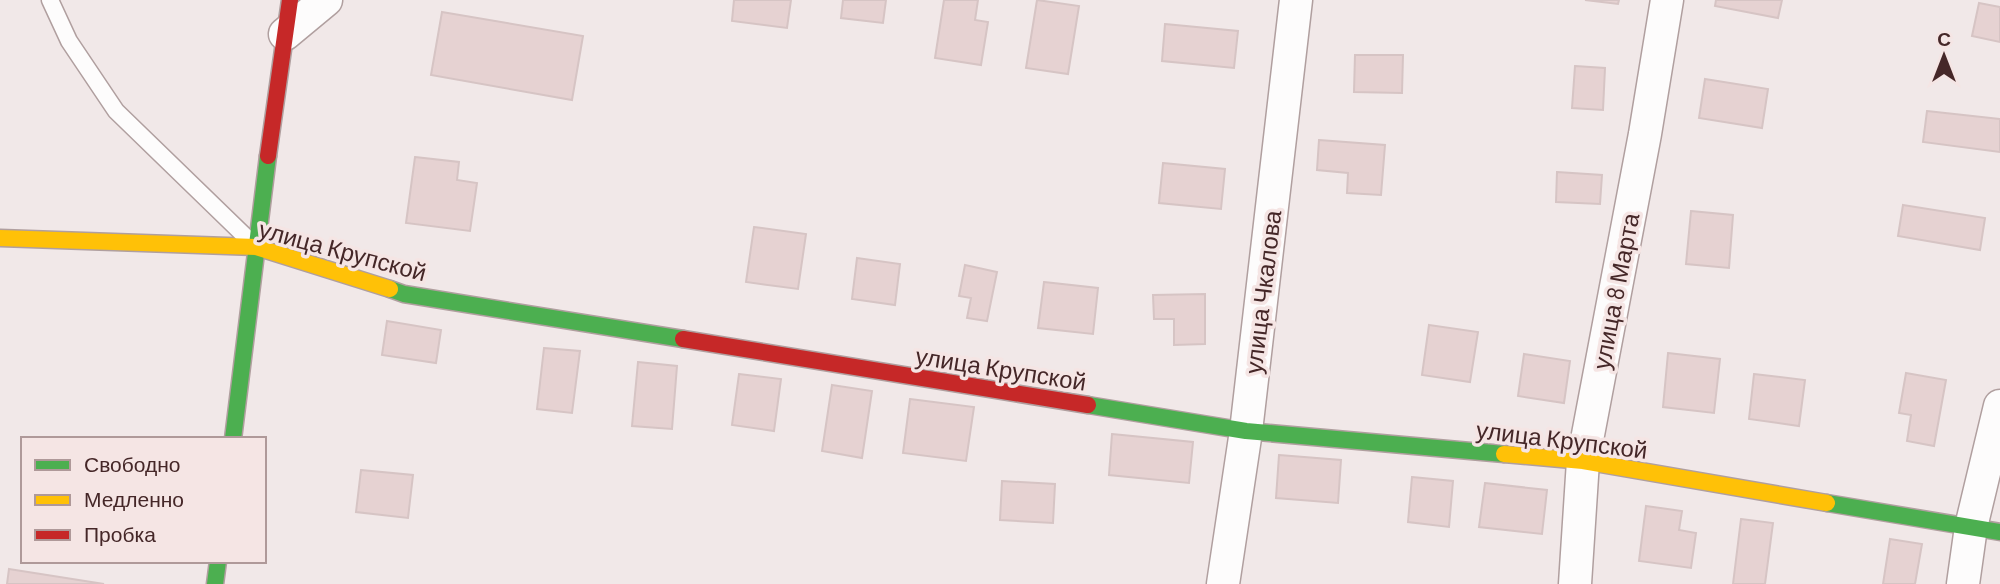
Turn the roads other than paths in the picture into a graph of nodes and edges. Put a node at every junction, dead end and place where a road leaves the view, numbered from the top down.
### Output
1 (50, 0) edge
2 (290, 0) edge
3 (326, 0) edge
4 (1296, 0) edge
5 (1667, 0) edge
6 (285, 34) junction
7 (0, 237) edge
8 (256, 247) junction
9 (2000, 406) edge
10 (1246, 431) junction
11 (233, 437) edge
12 (1583, 461) junction
13 (1985, 529) edge
14 (218, 563) edge
15 (215, 584) edge
16 (1223, 584) edge
17 (1575, 584) edge
18 (1963, 584) edge

1 - 8 lane
2 - 6 street
3 - 6 street
4 - 10 street, улица Чкалова
5 - 12 street, улица 8 Марта
6 - 8 street
7 - 8 street, улица Крупской
8 - 10 street, улица Крупской
8 - 11 street
9 - 13 street
10 - 12 street, улица Крупской
10 - 16 street, улица Чкалова
12 - 13 street, улица Крупской
12 - 17 street, улица 8 Марта
13 - 18 street
14 - 15 street

